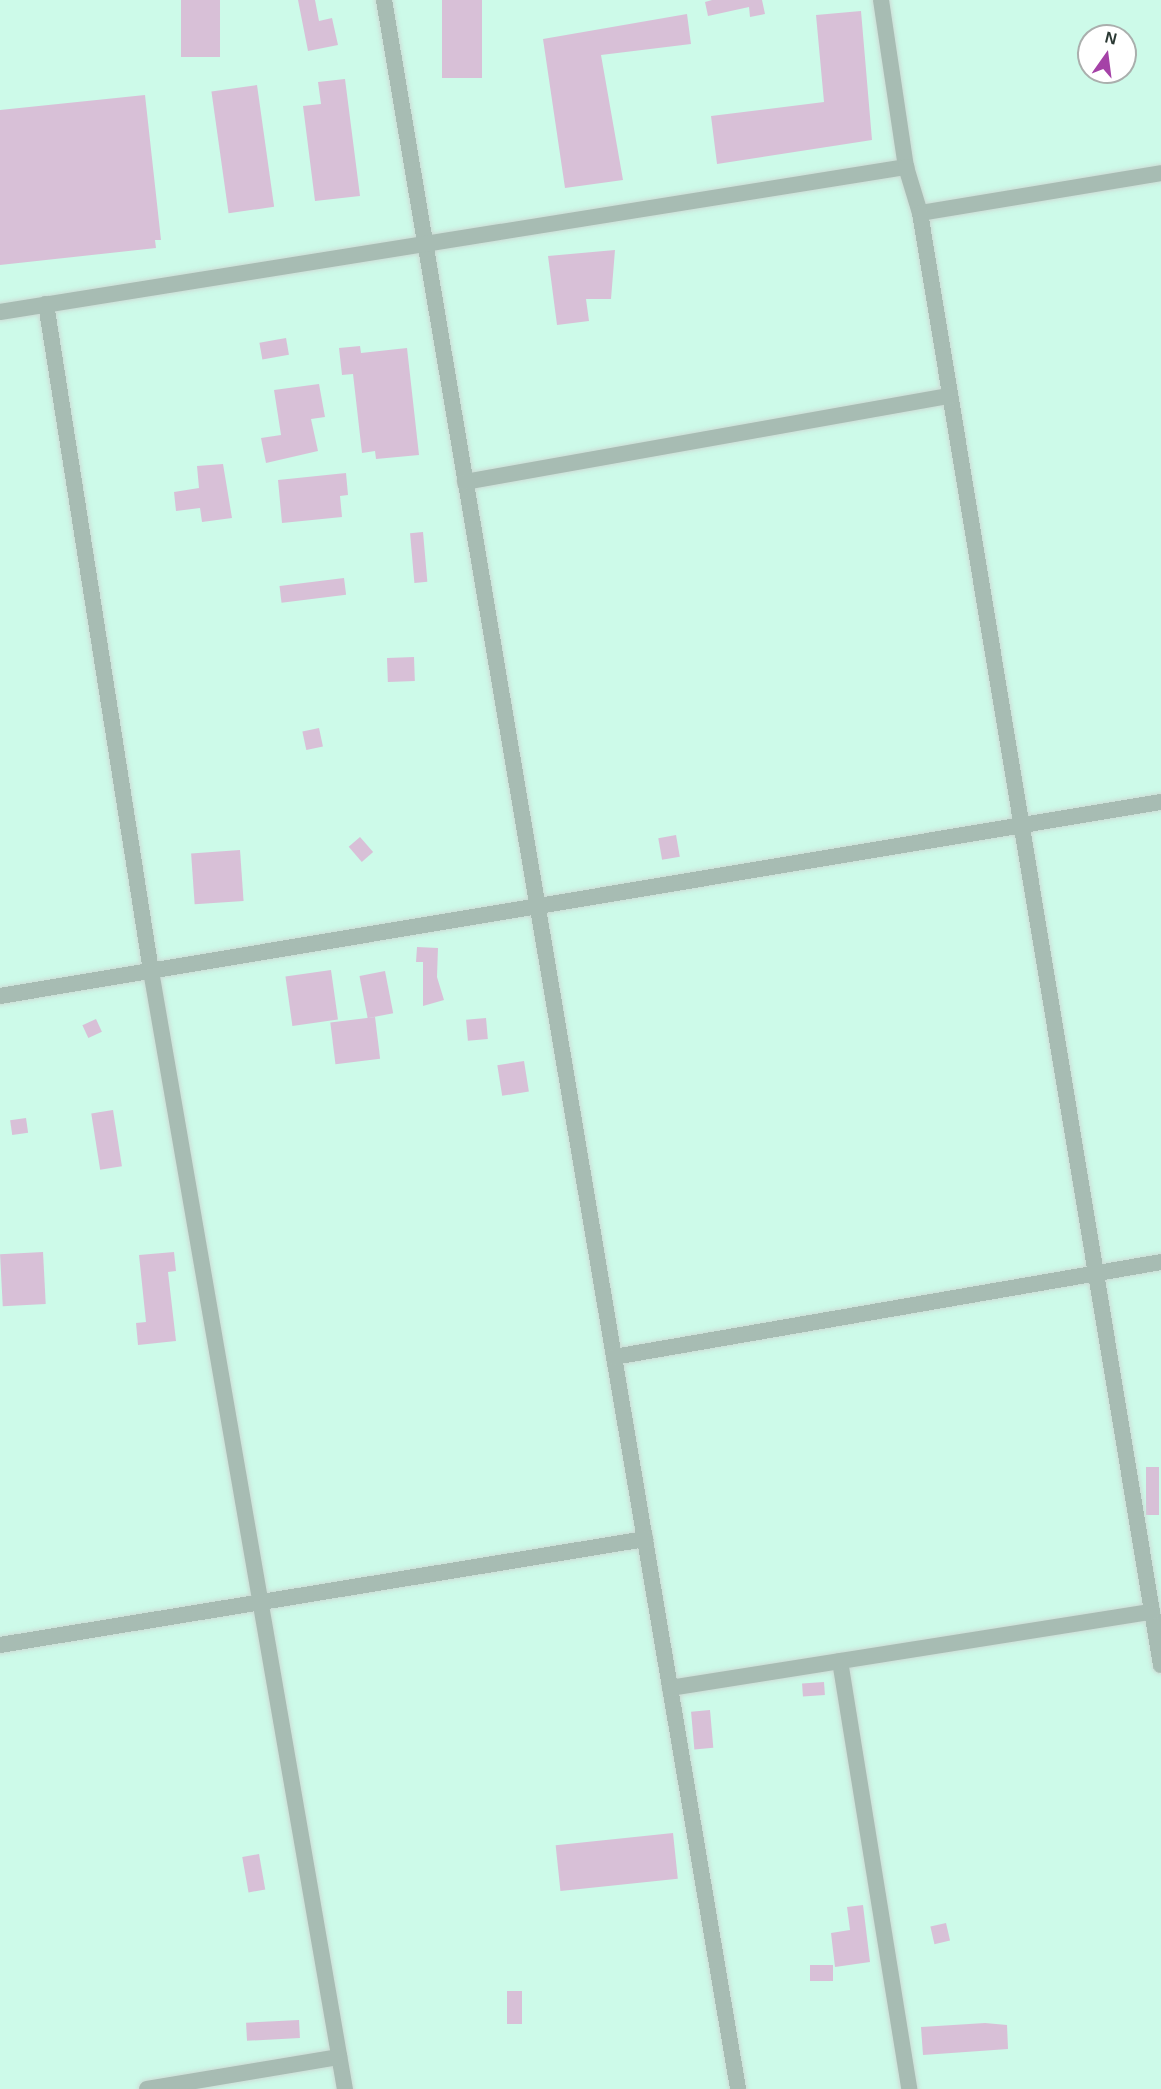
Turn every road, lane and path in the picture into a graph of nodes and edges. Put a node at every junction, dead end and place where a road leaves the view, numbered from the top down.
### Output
1 (384, 0) edge
2 (881, 0) edge
3 (906, 167) junction
4 (1161, 173) edge
5 (920, 213) junction
6 (424, 243) junction
7 (46, 304) junction
8 (0, 312) edge
9 (948, 396) junction
10 (465, 482) junction
11 (1161, 802) edge
12 (1019, 826) junction
13 (537, 906) junction
14 (151, 971) junction
15 (0, 996) edge
16 (1161, 1262) edge
17 (1095, 1273) junction
18 (614, 1357) junction
19 (645, 1539) junction
20 (261, 1600) junction
21 (1152, 1612) junction
22 (0, 1645) edge
23 (840, 1661) junction
24 (1161, 1665) edge
25 (670, 1688) junction
26 (339, 2057) junction
27 (147, 2089) edge
28 (345, 2089) edge
29 (738, 2089) edge
30 (909, 2089) edge

1 - 6 lane
2 - 3 lane
3 - 5 lane
3 - 6 lane
4 - 5 lane
5 - 9 lane
6 - 7 lane
6 - 10 lane
7 - 8 lane
7 - 14 lane
9 - 10 lane
9 - 12 lane
10 - 13 lane
11 - 12 lane
12 - 13 lane
12 - 17 lane
13 - 14 lane
13 - 18 lane
14 - 15 lane
14 - 20 lane
16 - 17 lane
17 - 18 lane
17 - 21 lane
18 - 19 lane
19 - 20 lane
19 - 25 lane
20 - 22 lane
20 - 26 lane
21 - 23 lane
21 - 24 lane
23 - 25 lane
23 - 30 lane
25 - 29 lane
26 - 27 lane
26 - 28 lane

